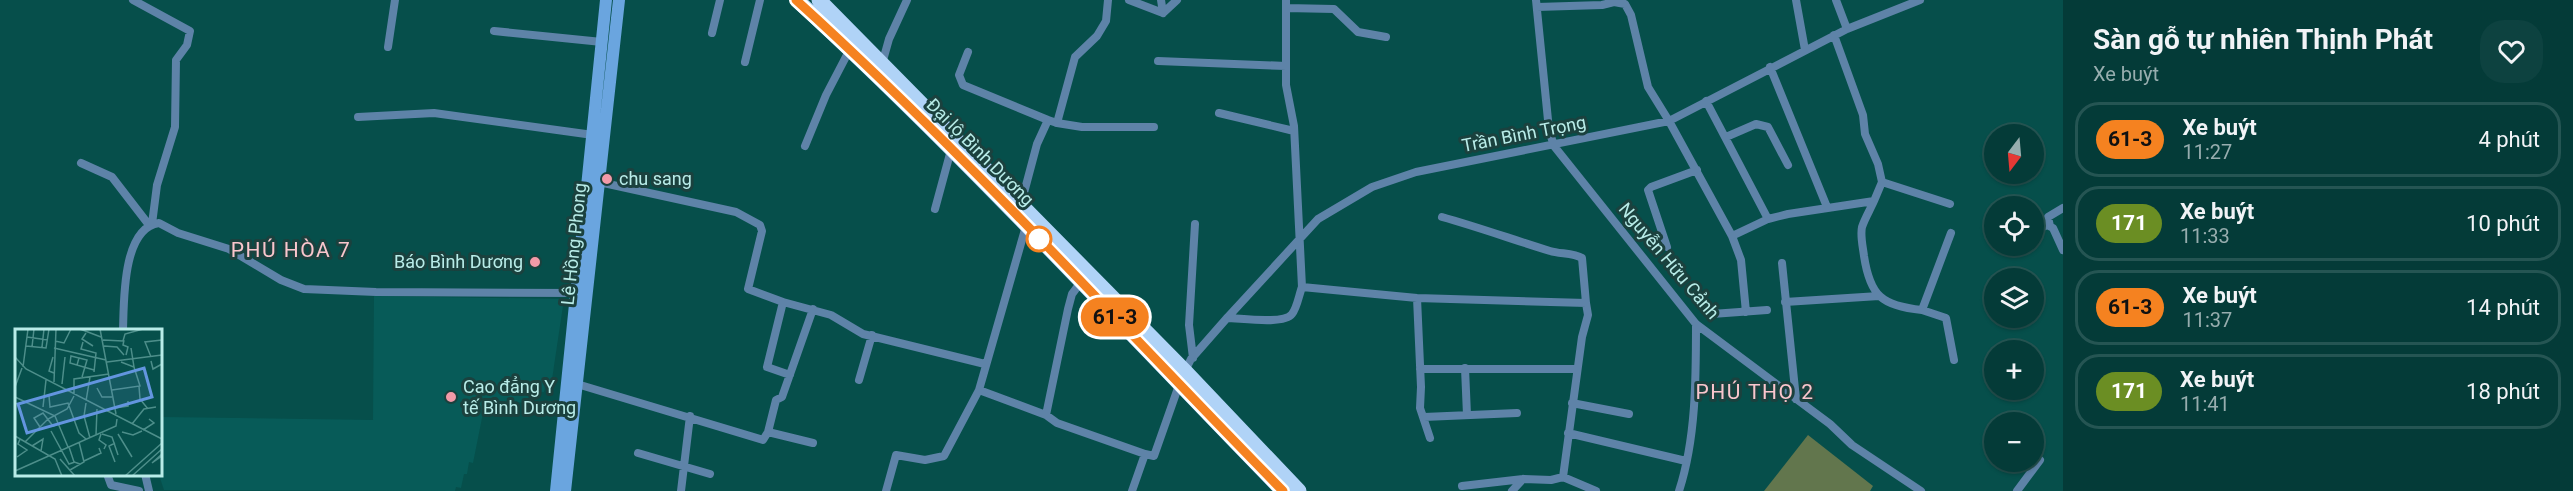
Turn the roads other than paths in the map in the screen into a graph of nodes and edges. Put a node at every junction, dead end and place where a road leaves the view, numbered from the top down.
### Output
1 (133, 0) edge
2 (395, 0) edge
3 (606, 0) edge
4 (619, 0) edge
5 (720, 0) edge
6 (760, 0) edge
7 (796, 0) edge
8 (819, 0) edge
9 (907, 0) edge
10 (1108, 0) edge
11 (1129, 0) edge
12 (1161, 0) edge
13 (1177, 0) edge
14 (1633, 0) edge
15 (1796, 0) edge
16 (1836, 0) edge
17 (1920, 0) edge
18 (1621, 2) junction
19 (1537, 3) edge
20 (1286, 4) edge
21 (1163, 13) junction
22 (1847, 29) junction
23 (494, 31) dead end
24 (712, 33) dead end
25 (1834, 35) junction
26 (1386, 37) dead end
27 (602, 42) junction
28 (388, 47) dead end
29 (850, 49) junction
30 (1805, 50) junction
31 (968, 52) dead end
32 (1158, 61) dead end
33 (745, 62) dead end
34 (882, 64) junction
35 (1286, 66) junction
36 (1770, 67) junction
37 (1706, 101) junction
38 (1219, 113) dead end
39 (358, 117) dead end
40 (1053, 121) junction
41 (1670, 121) junction
42 (1154, 127) dead end
43 (1294, 131) junction
44 (593, 135) junction
45 (1726, 137) junction
46 (805, 146) dead end
47 (1554, 146) junction
48 (951, 150) junction
49 (81, 164) dead end
50 (1788, 165) dead end
51 (1697, 170) junction
52 (599, 182) junction
53 (1882, 182) junction
54 (1874, 201) junction
55 (1021, 204) junction
56 (1950, 204) dead end
57 (1827, 207) junction
58 (2063, 208) edge
59 (935, 209) dead end
60 (1442, 216) dead end
61 (1768, 219) junction
62 (1195, 224) dead end
63 (151, 225) junction
64 (1026, 226) junction
65 (2044, 226) edge
66 (2050, 226) junction
67 (1951, 233) dead end
68 (1732, 236) junction
69 (1298, 241) junction
70 (1667, 247) dead end
71 (2063, 250) edge
72 (1782, 263) dead end
73 (1081, 282) junction
74 (1302, 287) junction
75 (578, 293) junction
76 (1879, 296) junction
77 (1417, 298) junction
78 (783, 302) junction
79 (1785, 302) junction
80 (1586, 303) junction
81 (813, 309) junction
82 (1767, 310) dead end
83 (1922, 310) junction
84 (1746, 312) junction
85 (1712, 314) dead end
86 (1227, 318) junction
87 (1696, 324) junction
88 (123, 329) edge
89 (872, 335) junction
90 (1954, 360) dead end
91 (985, 364) junction
92 (1465, 368) junction
93 (1420, 369) junction
94 (1577, 369) junction
95 (1186, 371) junction
96 (790, 375) junction
97 (860, 380) dead end
98 (577, 384) junction
99 (979, 390) junction
100 (1796, 399) junction
101 (1572, 403) junction
102 (1517, 413) dead end
103 (1629, 414) dead end
104 (1046, 415) junction
105 (1467, 415) junction
106 (690, 416) junction
107 (1424, 417) junction
108 (768, 432) junction
109 (1568, 433) junction
110 (1430, 438) dead end
111 (813, 443) dead end
112 (638, 453) dead end
113 (1145, 454) junction
114 (1686, 461) junction
115 (684, 466) junction
116 (2031, 472) edge
117 (710, 474) dead end
118 (145, 476) edge
119 (1563, 477) junction
120 (1523, 479) junction
121 (1462, 486) dead end
122 (110, 488) edge
123 (139, 491) edge
124 (148, 491) edge
125 (556, 491) edge
126 (565, 491) edge
127 (681, 491) edge
128 (886, 491) edge
129 (1132, 491) edge
130 (1283, 491) edge
131 (1299, 491) edge
132 (1512, 491) edge
133 (1596, 491) edge
134 (1679, 491) edge
135 (1921, 491) edge
136 (2018, 491) edge

1 - 63 street
2 - 28 street
3 - 27 street, Lê Hồng Phong
4 - 52 street, Lê Hồng Phong
5 - 24 street
6 - 33 street
7 - 29 highway, Đại lộ Bình Dương
8 - 34 highway, Đại lộ Bình Dương
9 - 34 street
10 - 40 street
11 - 21 street
12 - 21 street
13 - 21 street
14 - 18 street
15 - 30 street
16 - 22 street
17 - 22 street, Trần Bình Trọng
18 - 19 street
18 - 41 street
19 - 47 street, Nguyễn Hữu Cảnh
20 - 26 street
20 - 35 street
22 - 25 street, Trần Bình Trọng
23 - 27 street
25 - 30 street, Trần Bình Trọng
25 - 53 street
27 - 44 street, Lê Hồng Phong
29 - 46 street
29 - 48 highway, Đại lộ Bình Dương
30 - 36 street, Trần Bình Trọng
31 - 40 street
32 - 35 street
34 - 55 highway, Đại lộ Bình Dương
35 - 43 street
36 - 37 street, Trần Bình Trọng
36 - 57 street
37 - 41 street, Trần Bình Trọng
37 - 45 street
38 - 43 street
39 - 44 street
40 - 42 street
40 - 55 street
41 - 47 street, Trần Bình Trọng
41 - 51 street
43 - 69 street
44 - 75 street, Lê Hồng Phong
45 - 50 street
45 - 61 street
47 - 69 street, Trần Bình Trọng
47 - 87 street, Nguyễn Hữu Cảnh
48 - 59 street
48 - 64 highway, Đại lộ Bình Dương
49 - 63 street
51 - 68 street
51 - 70 street
52 - 78 street
52 - 98 street, Lê Hồng Phong
53 - 54 street
53 - 56 street
54 - 57 street
54 - 76 street
55 - 95 highway, Đại lộ Bình Dương
57 - 61 street
58 - 66 street
60 - 80 street
61 - 68 street
62 - 95 street
63 - 75 street
63 - 88 street
64 - 73 highway, Đại lộ Bình Dương
64 - 91 street
65 - 66 street
66 - 71 street
67 - 83 street
68 - 84 street
69 - 74 street
69 - 86 street, Trần Bình Trọng
72 - 79 street
73 - 95 highway, Đại lộ Bình Dương
73 - 104 street
74 - 77 street
74 - 86 street
75 - 125 street, Lê Hồng Phong
76 - 79 street
76 - 83 street
77 - 80 street
77 - 93 street
78 - 81 street
78 - 96 street
79 - 100 street
80 - 94 street
81 - 89 street
81 - 96 street
82 - 84 street
83 - 90 street
84 - 85 street
86 - 95 street, Trần Bình Trọng
87 - 100 street, Nguyễn Hữu Cảnh
87 - 114 street
89 - 91 street
89 - 97 street
91 - 99 street
92 - 93 street
92 - 94 street
92 - 105 street
93 - 107 street
94 - 101 street
95 - 113 street
95 - 130 highway, Đại lộ Bình Dương
95 - 131 highway, Đại lộ Bình Dương
96 - 108 street
98 - 106 street
98 - 126 street, Lê Hồng Phong
99 - 104 street
99 - 128 street
100 - 135 street, Nguyễn Hữu Cảnh
101 - 103 street
101 - 109 street
102 - 105 street
104 - 113 street
105 - 107 street
106 - 108 street
106 - 115 street
107 - 110 street
108 - 111 street
109 - 114 street
109 - 119 street
112 - 115 street
113 - 129 street
114 - 134 street
115 - 117 street
115 - 127 street
116 - 136 street
118 - 124 street
119 - 120 street
119 - 133 street
120 - 121 street
120 - 132 street
122 - 123 street

